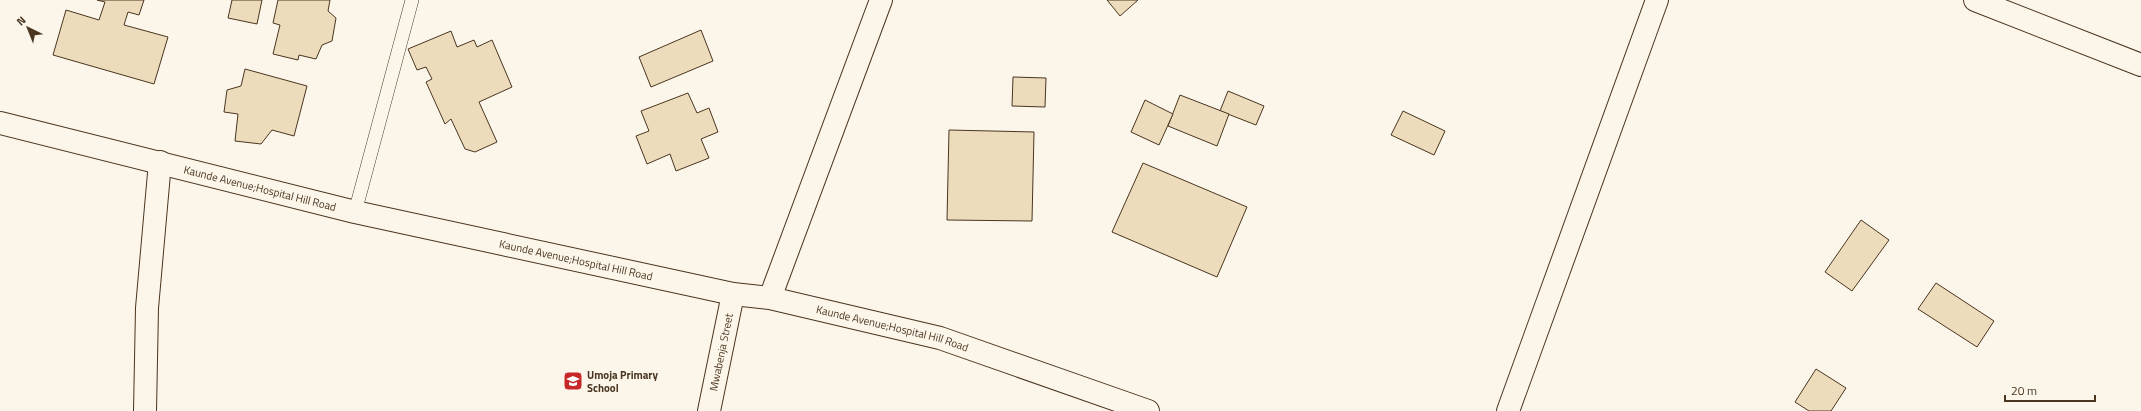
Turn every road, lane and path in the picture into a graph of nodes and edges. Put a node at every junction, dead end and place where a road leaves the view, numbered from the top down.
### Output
1 (412, 0) edge
2 (881, 0) edge
3 (1657, 0) edge
4 (1975, 0) edge
5 (2141, 65) edge
6 (0, 123) edge
7 (160, 162) junction
8 (355, 212) junction
9 (733, 294) junction
10 (770, 298) junction
11 (145, 411) edge
12 (709, 411) edge
13 (1148, 411) edge
14 (1508, 411) edge

1 - 8 lane
2 - 10 street
3 - 14 street
4 - 5 street
6 - 7 street, Kaunde Avenue;Hospital Hill Road
7 - 8 street, Kaunde Avenue;Hospital Hill Road
7 - 11 street
8 - 9 street, Kaunde Avenue;Hospital Hill Road
9 - 10 street, Kaunde Avenue;Hospital Hill Road
9 - 12 street, Mwabenja Street
10 - 13 street, Kaunde Avenue;Hospital Hill Road

